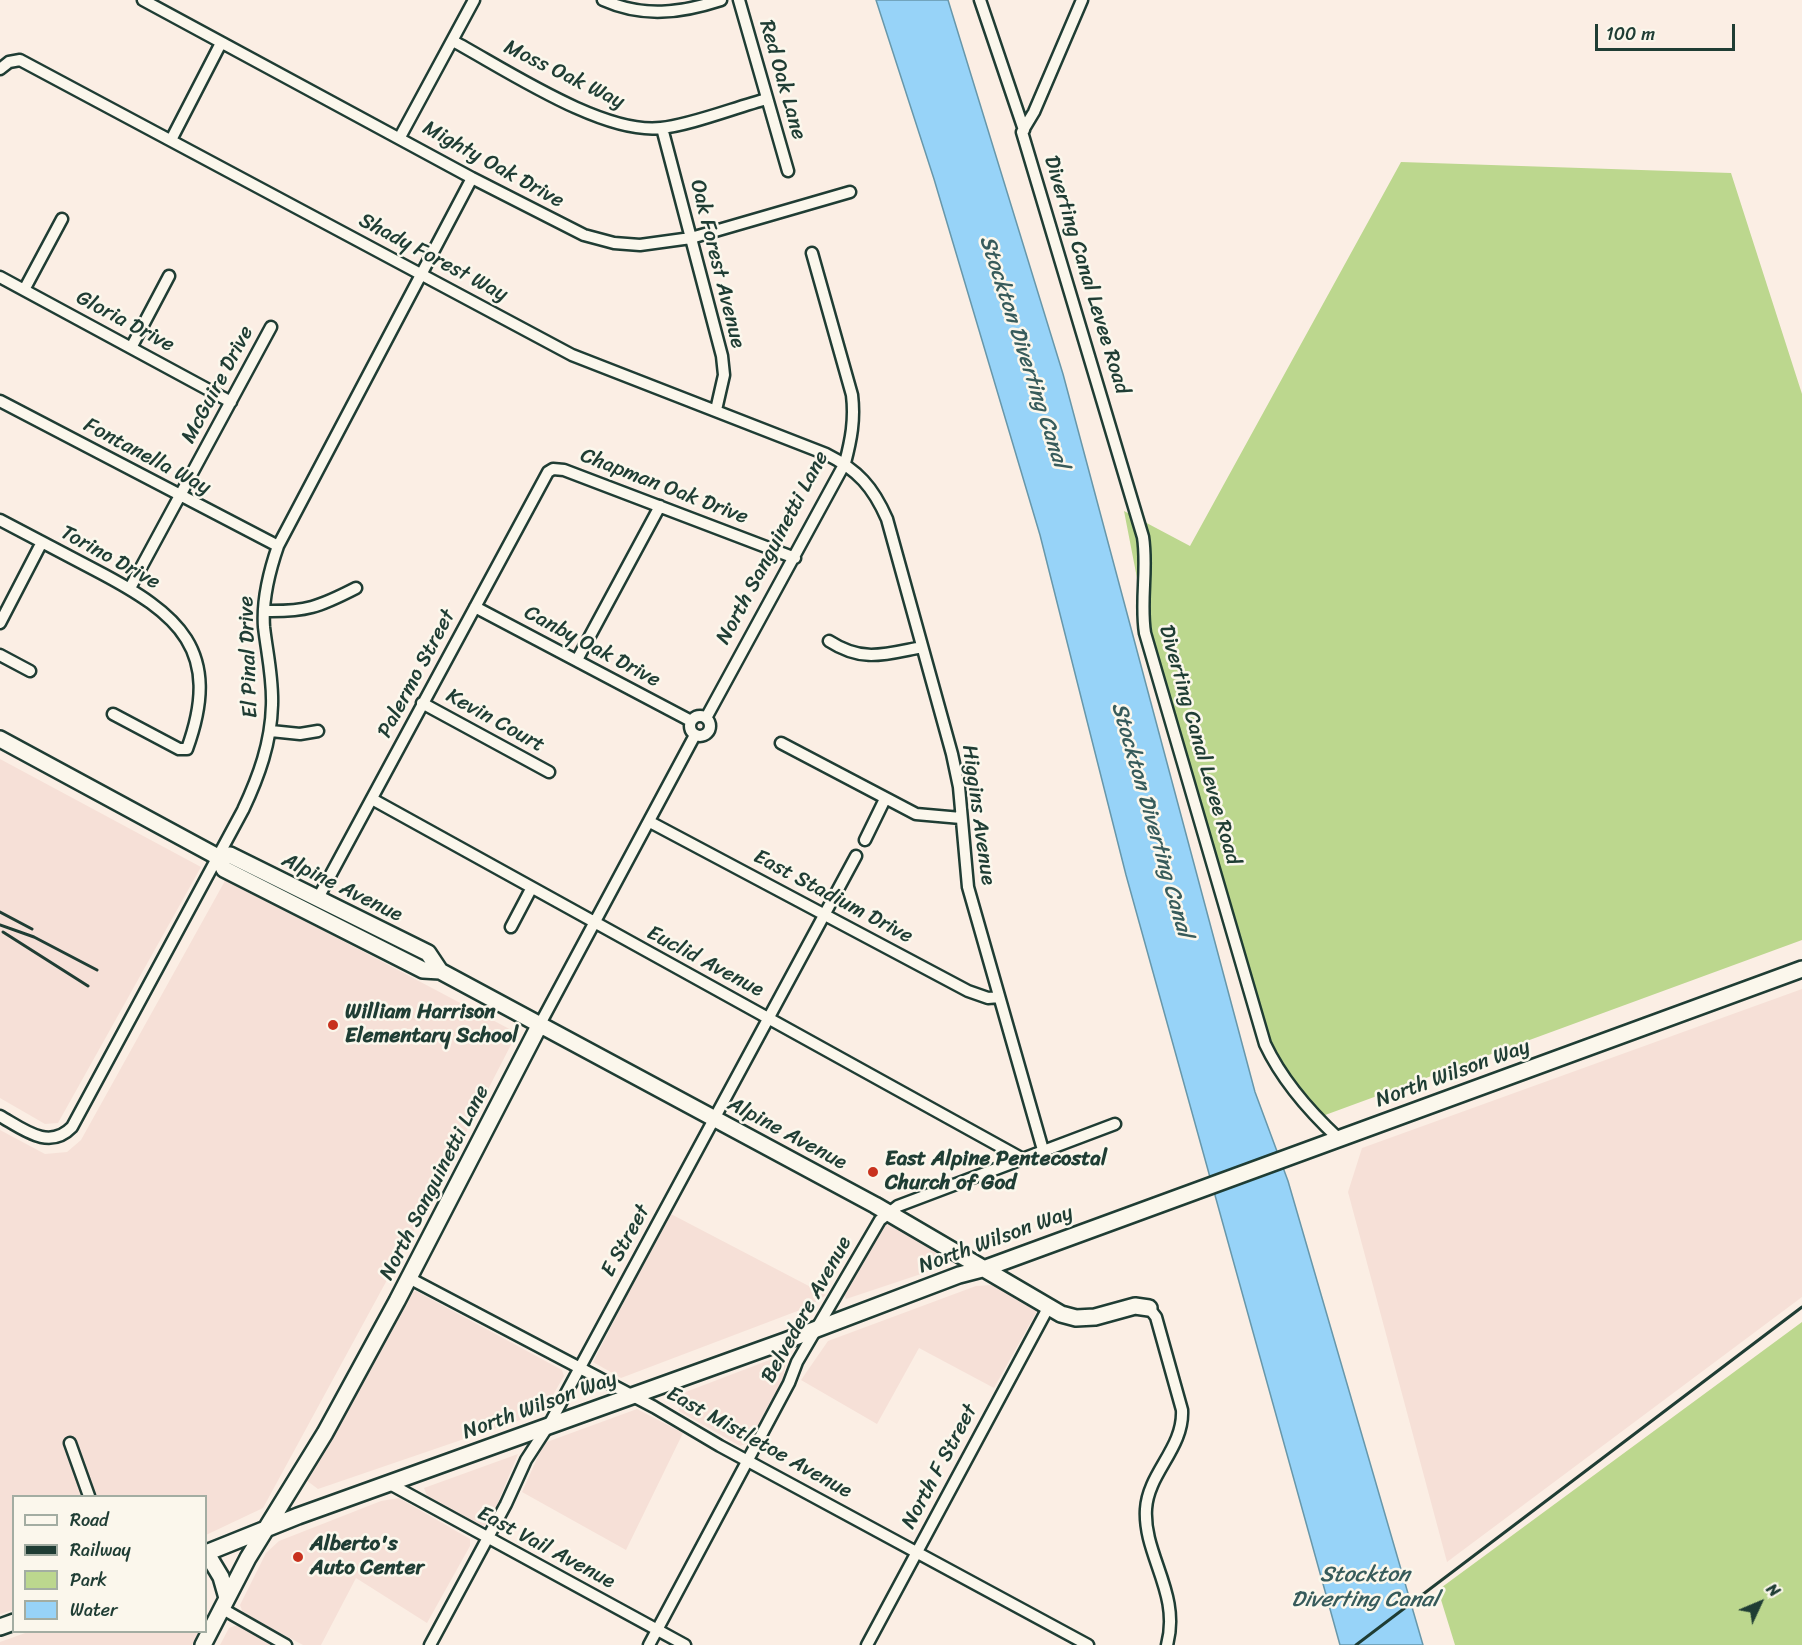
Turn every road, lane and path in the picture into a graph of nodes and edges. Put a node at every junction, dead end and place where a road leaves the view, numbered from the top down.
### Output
1 (143, 0) edge
2 (474, 0) edge
3 (603, 0) edge
4 (721, 0) edge
5 (739, 0) edge
6 (980, 0) edge
7 (1082, 0) edge
8 (453, 41) junction
9 (221, 43) junction
10 (0, 69) edge
11 (767, 99) junction
12 (662, 128) junction
13 (1023, 131) junction
14 (400, 137) junction
15 (171, 140) junction
16 (788, 171) dead end
17 (472, 178) junction
18 (850, 192) dead end
19 (62, 219) dead end
20 (691, 238) junction
21 (812, 253) dead end
22 (423, 275) junction
23 (169, 276) dead end
24 (0, 277) edge
25 (24, 290) junction
26 (271, 327) dead end
27 (132, 346) junction
28 (0, 401) edge
29 (231, 402) junction
30 (716, 410) junction
31 (845, 463) junction
32 (553, 469) joint
33 (180, 497) junction
34 (660, 506) junction
35 (0, 520) edge
36 (42, 542) junction
37 (278, 546) junction
38 (795, 558) junction
39 (130, 588) junction
40 (356, 588) dead end
41 (476, 607) junction
42 (264, 611) junction
43 (0, 623) edge
44 (829, 641) dead end
45 (922, 647) junction
46 (0, 655) edge
47 (577, 660) junction
48 (30, 671) dead end
49 (422, 703) junction
50 (113, 714) dead end
51 (706, 718) junction
52 (691, 721) junction
53 (271, 731) junction
54 (318, 731) dead end
55 (695, 735) junction
56 (0, 739) edge
57 (781, 743) dead end
58 (549, 772) dead end
59 (372, 799) junction
60 (885, 799) junction
61 (962, 818) junction
62 (650, 822) junction
63 (865, 840) dead end
64 (856, 856) dead end
65 (218, 857) junction
66 (531, 889) junction
67 (317, 900) junction
68 (824, 914) junction
69 (596, 925) junction
70 (511, 927) dead end
71 (1802, 969) edge
72 (440, 971) junction
73 (999, 997) junction
74 (768, 1018) junction
75 (539, 1026) junction
76 (0, 1116) edge
77 (715, 1119) junction
78 (1115, 1124) dead end
79 (1338, 1138) junction
80 (1043, 1150) junction
81 (1022, 1158) junction
82 (887, 1213) junction
83 (986, 1268) junction
84 (409, 1278) junction
85 (1048, 1308) junction
86 (1149, 1308) joint
87 (816, 1330) junction
88 (579, 1368) junction
89 (631, 1395) junction
90 (550, 1423) junction
91 (70, 1443) dead end
92 (748, 1460) junction
93 (390, 1484) junction
94 (88, 1495) edge
95 (265, 1531) junction
96 (488, 1538) junction
97 (917, 1552) junction
98 (207, 1553) edge
99 (207, 1555) edge
100 (224, 1603) junction
101 (657, 1630) junction
102 (203, 1645) edge
103 (286, 1645) edge
104 (430, 1645) edge
105 (649, 1645) edge
106 (685, 1645) edge
107 (867, 1645) edge
108 (1088, 1645) edge
109 (1167, 1645) edge

1 - 9 street, Mighty Oak Drive
2 - 8 street
3 - 4 street
5 - 11 street, Red Oak Lane
6 - 13 street
7 - 13 street
8 - 12 street, Moss Oak Way
8 - 14 street
9 - 14 street, Mighty Oak Drive
9 - 15 street
10 - 15 street, Shady Forest Way
11 - 12 street, Moss Oak Way
11 - 16 street, Red Oak Lane
12 - 20 street, Oak Forest Avenue
13 - 79 street, Diverting Canal Levee Road
14 - 17 street, Mighty Oak Drive
15 - 22 street, Shady Forest Way
17 - 20 street, Mighty Oak Drive
17 - 22 street, El Pinal Drive
18 - 20 street, Mighty Oak Drive
19 - 25 street
20 - 30 street, Oak Forest Avenue
21 - 31 street, North Sanguinetti Lane
22 - 30 street, Shady Forest Way
22 - 37 street, El Pinal Drive
23 - 27 street
24 - 25 street, Gloria Drive
25 - 27 street, Gloria Drive
26 - 29 street, McGuire Drive
27 - 29 street, Gloria Drive
28 - 33 street, Fontanella Way
29 - 33 street, McGuire Drive
30 - 31 street, Shady Forest Way
31 - 38 street, North Sanguinetti Lane
31 - 45 street, Higgins Avenue
32 - 34 street, Chapman Oak Drive
32 - 41 street, Palermo Street
33 - 37 street, Fontanella Way
33 - 39 street, McGuire Drive
34 - 38 street, Chapman Oak Drive
34 - 47 street
35 - 36 street, Torino Drive
36 - 39 street, Torino Drive
36 - 43 street
37 - 42 street, El Pinal Drive
38 - 51 street, North Sanguinetti Lane
39 - 50 street, Torino Drive
40 - 42 street
41 - 47 street, Canby Oak Drive
41 - 49 street, Palermo Street
42 - 53 street, El Pinal Drive
44 - 45 street
45 - 61 street, Higgins Avenue
46 - 48 street
47 - 52 street, Canby Oak Drive
49 - 58 street, Kevin Court
49 - 59 street, Palermo Street
51 - 52 street
51 - 55 street
52 - 55 street
53 - 54 street
53 - 65 street, El Pinal Drive
55 - 62 street, North Sanguinetti Lane
56 - 65 street, Alpine Avenue
57 - 60 street
59 - 66 street, Euclid Avenue
59 - 67 street, Palermo Street
60 - 61 street
60 - 63 street
61 - 73 street, Higgins Avenue
62 - 68 street, East Stadium Drive
62 - 69 street, North Sanguinetti Lane
64 - 68 street, E Street
65 - 67 street, Alpine Avenue
65 - 72 street, Alpine Avenue
65 - 76 street, El Pinal Drive
66 - 69 street, Euclid Avenue
66 - 70 street
67 - 72 street, Alpine Avenue
68 - 73 street, East Stadium Drive
68 - 74 street, E Street
69 - 74 street, Euclid Avenue
69 - 75 street, North Sanguinetti Lane
71 - 79 street, North Wilson Way
72 - 75 street, Alpine Avenue
73 - 80 street, Higgins Avenue
74 - 77 street, E Street
74 - 81 street, Euclid Avenue
75 - 77 street, Alpine Avenue
75 - 84 street, North Sanguinetti Lane
77 - 82 street, Alpine Avenue
77 - 88 street, E Street
78 - 80 street
79 - 83 street, North Wilson Way
80 - 81 street
81 - 82 street
82 - 83 street, Alpine Avenue
82 - 87 street, Belvedere Avenue
83 - 85 street, Alpine Avenue
83 - 87 street, North Wilson Way
84 - 88 street, East Mistletoe Avenue
84 - 95 street, North Sanguinetti Lane
85 - 86 street, Alpine Avenue
85 - 97 street, North F Street
86 - 109 street
87 - 89 street, North Wilson Way
87 - 92 street, Belvedere Avenue
88 - 89 street, East Mistletoe Avenue
88 - 90 street, E Street
89 - 90 street, North Wilson Way
89 - 92 street, East Mistletoe Avenue
90 - 93 street, North Wilson Way
90 - 96 street, E Street
91 - 94 street
92 - 97 street, East Mistletoe Avenue
92 - 101 street, Belvedere Avenue
93 - 95 street, North Wilson Way
93 - 96 street, East Vail Avenue
95 - 98 street, North Wilson Way
95 - 100 street, North Sanguinetti Lane
96 - 101 street, East Vail Avenue
96 - 104 street, E Street
97 - 107 street, North F Street
97 - 108 street, East Mistletoe Avenue
99 - 100 street
100 - 102 street, North Sanguinetti Lane
100 - 103 street
101 - 105 street, Belvedere Avenue
101 - 106 street, East Vail Avenue

